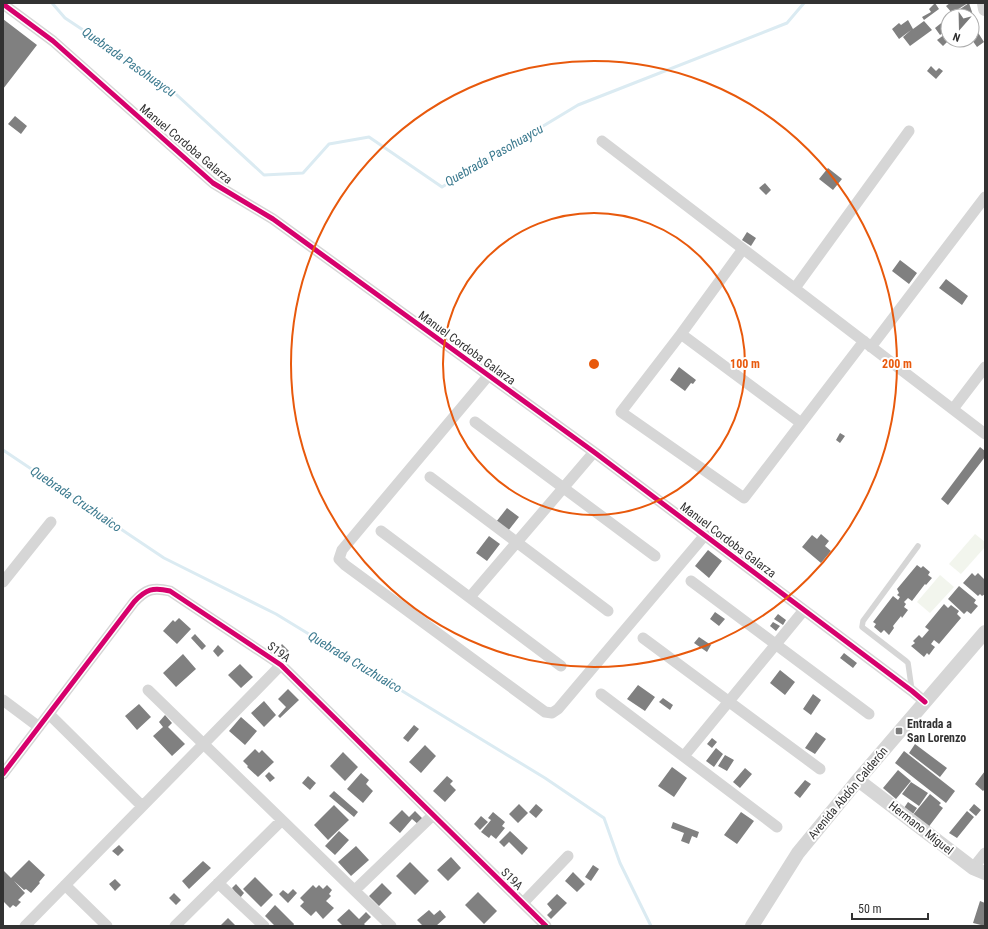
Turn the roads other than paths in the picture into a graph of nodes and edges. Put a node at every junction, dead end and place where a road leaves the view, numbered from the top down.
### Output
1 (984, 3) edge
2 (3, 4) edge
3 (985, 9) edge
4 (909, 131) dead end
5 (602, 141) dead end
6 (985, 197) edge
7 (743, 249) junction
8 (794, 288) junction
9 (681, 334) junction
10 (868, 344) junction
11 (985, 367) edge
12 (488, 376) junction
13 (953, 409) junction
14 (475, 422) dead end
15 (801, 423) junction
16 (985, 434) edge
17 (594, 452) junction
18 (430, 477) dead end
19 (563, 488) junction
20 (51, 522) dead end
21 (381, 531) dead end
22 (705, 535) junction
23 (517, 542) junction
24 (918, 546) dead end
25 (655, 556) dead end
26 (691, 581) dead end
27 (3, 582) edge
28 (470, 597) junction
29 (804, 610) junction
30 (608, 611) dead end
31 (985, 632) edge
32 (643, 638) dead end
33 (776, 645) junction
34 (281, 665) junction
35 (561, 666) dead end
36 (148, 690) dead end
37 (912, 691) junction
38 (601, 694) dead end
39 (3, 700) edge
40 (729, 702) junction
41 (925, 702) junction
42 (49, 714) junction
43 (869, 714) dead end
44 (39, 727) junction
45 (204, 744) junction
46 (684, 756) junction
47 (820, 769) dead end
48 (3, 774) edge
49 (858, 780) junction
50 (142, 806) junction
51 (433, 815) junction
52 (282, 820) junction
53 (777, 827) dead end
54 (985, 853) edge
55 (568, 856) dead end
56 (979, 871) edge
57 (218, 883) junction
58 (65, 885) junction
59 (355, 890) junction
60 (522, 903) junction
61 (25, 926) edge
62 (107, 926) edge
63 (175, 926) edge
64 (264, 926) edge
65 (391, 926) edge
66 (546, 926) edge
67 (752, 926) edge

1 - 3 street
2 - 12 street, Manuel Cordoba Galarza
4 - 8 street
5 - 7 street
6 - 10 street
7 - 8 street
7 - 9 street
8 - 10 street
9 - 15 street
9 - 15 street
10 - 13 street
10 - 15 street
11 - 13 street
12 - 17 street, Manuel Cordoba Galarza
12 - 22 street
13 - 16 street
14 - 19 street
17 - 19 street
17 - 22 street, Manuel Cordoba Galarza
18 - 23 street
19 - 23 street
19 - 25 street
20 - 27 street
21 - 28 street
22 - 29 street, Manuel Cordoba Galarza
23 - 28 street
23 - 30 street
24 - 37 lane
26 - 33 street
28 - 35 street
29 - 33 street
29 - 37 street, Manuel Cordoba Galarza
31 - 41 street, Avenida Abdón Calderón
32 - 40 street
33 - 40 street
33 - 43 street
34 - 42 street, S19A
34 - 45 street
34 - 51 street, S19A
36 - 45 street
37 - 41 street, Manuel Cordoba Galarza
38 - 46 street
39 - 44 street
40 - 46 street
40 - 47 street
41 - 49 street, Avenida Abdón Calderón
42 - 44 street, S19A
42 - 50 street
44 - 48 street, S19A
45 - 50 street
45 - 52 street
46 - 53 street
49 - 56 street, Hermano Miguel
49 - 67 street, Avenida Abdón Calderón
50 - 58 street
51 - 59 street
51 - 60 street, S19A
52 - 57 street
52 - 59 street
54 - 56 street
55 - 60 street
57 - 63 street
57 - 64 street
58 - 61 street
58 - 62 street
59 - 65 street
60 - 66 street, S19A

